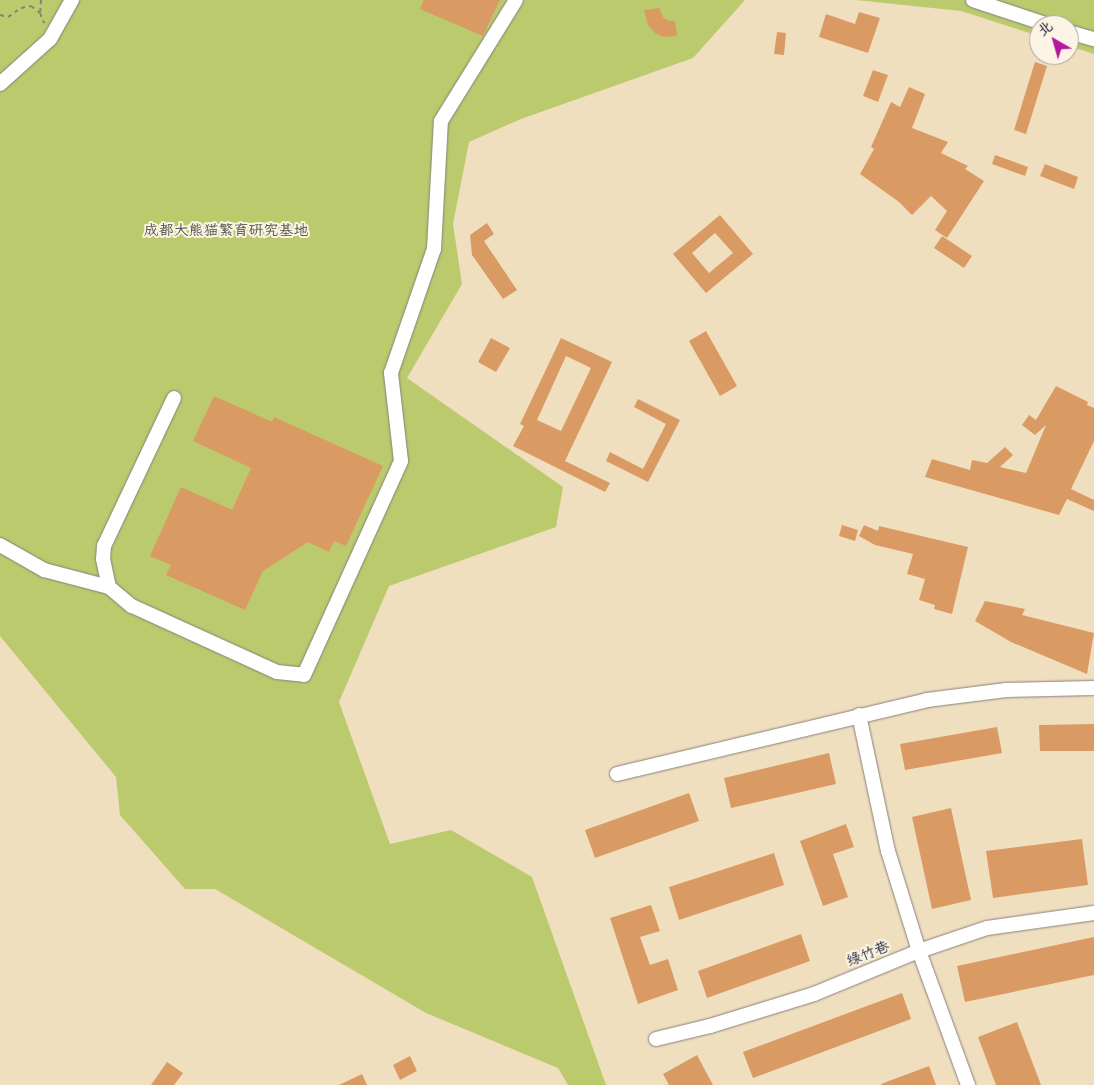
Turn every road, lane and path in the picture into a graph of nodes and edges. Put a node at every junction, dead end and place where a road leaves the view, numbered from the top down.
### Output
1 (41, 0) edge
2 (72, 0) edge
3 (516, 0) edge
4 (973, 0) edge
5 (40, 13) junction
6 (0, 15) edge
7 (1029, 19) edge
8 (1079, 35) edge
9 (50, 39) junction
10 (1094, 39) edge
11 (0, 84) edge
12 (174, 398) dead end
13 (0, 545) edge
14 (109, 587) junction
15 (1094, 688) edge
16 (859, 715) junction
17 (617, 774) dead end
18 (1094, 913) edge
19 (919, 951) junction
20 (656, 1039) dead end
21 (968, 1085) edge

1 - 5 path
2 - 9 street
3 - 14 street
4 - 7 street
5 - 6 path
5 - 9 path
8 - 10 street
9 - 11 street
12 - 14 street
13 - 14 street
15 - 16 street
16 - 17 street
16 - 19 street
18 - 19 street, 绿竹巷
19 - 20 street, 绿竹巷
19 - 21 street

